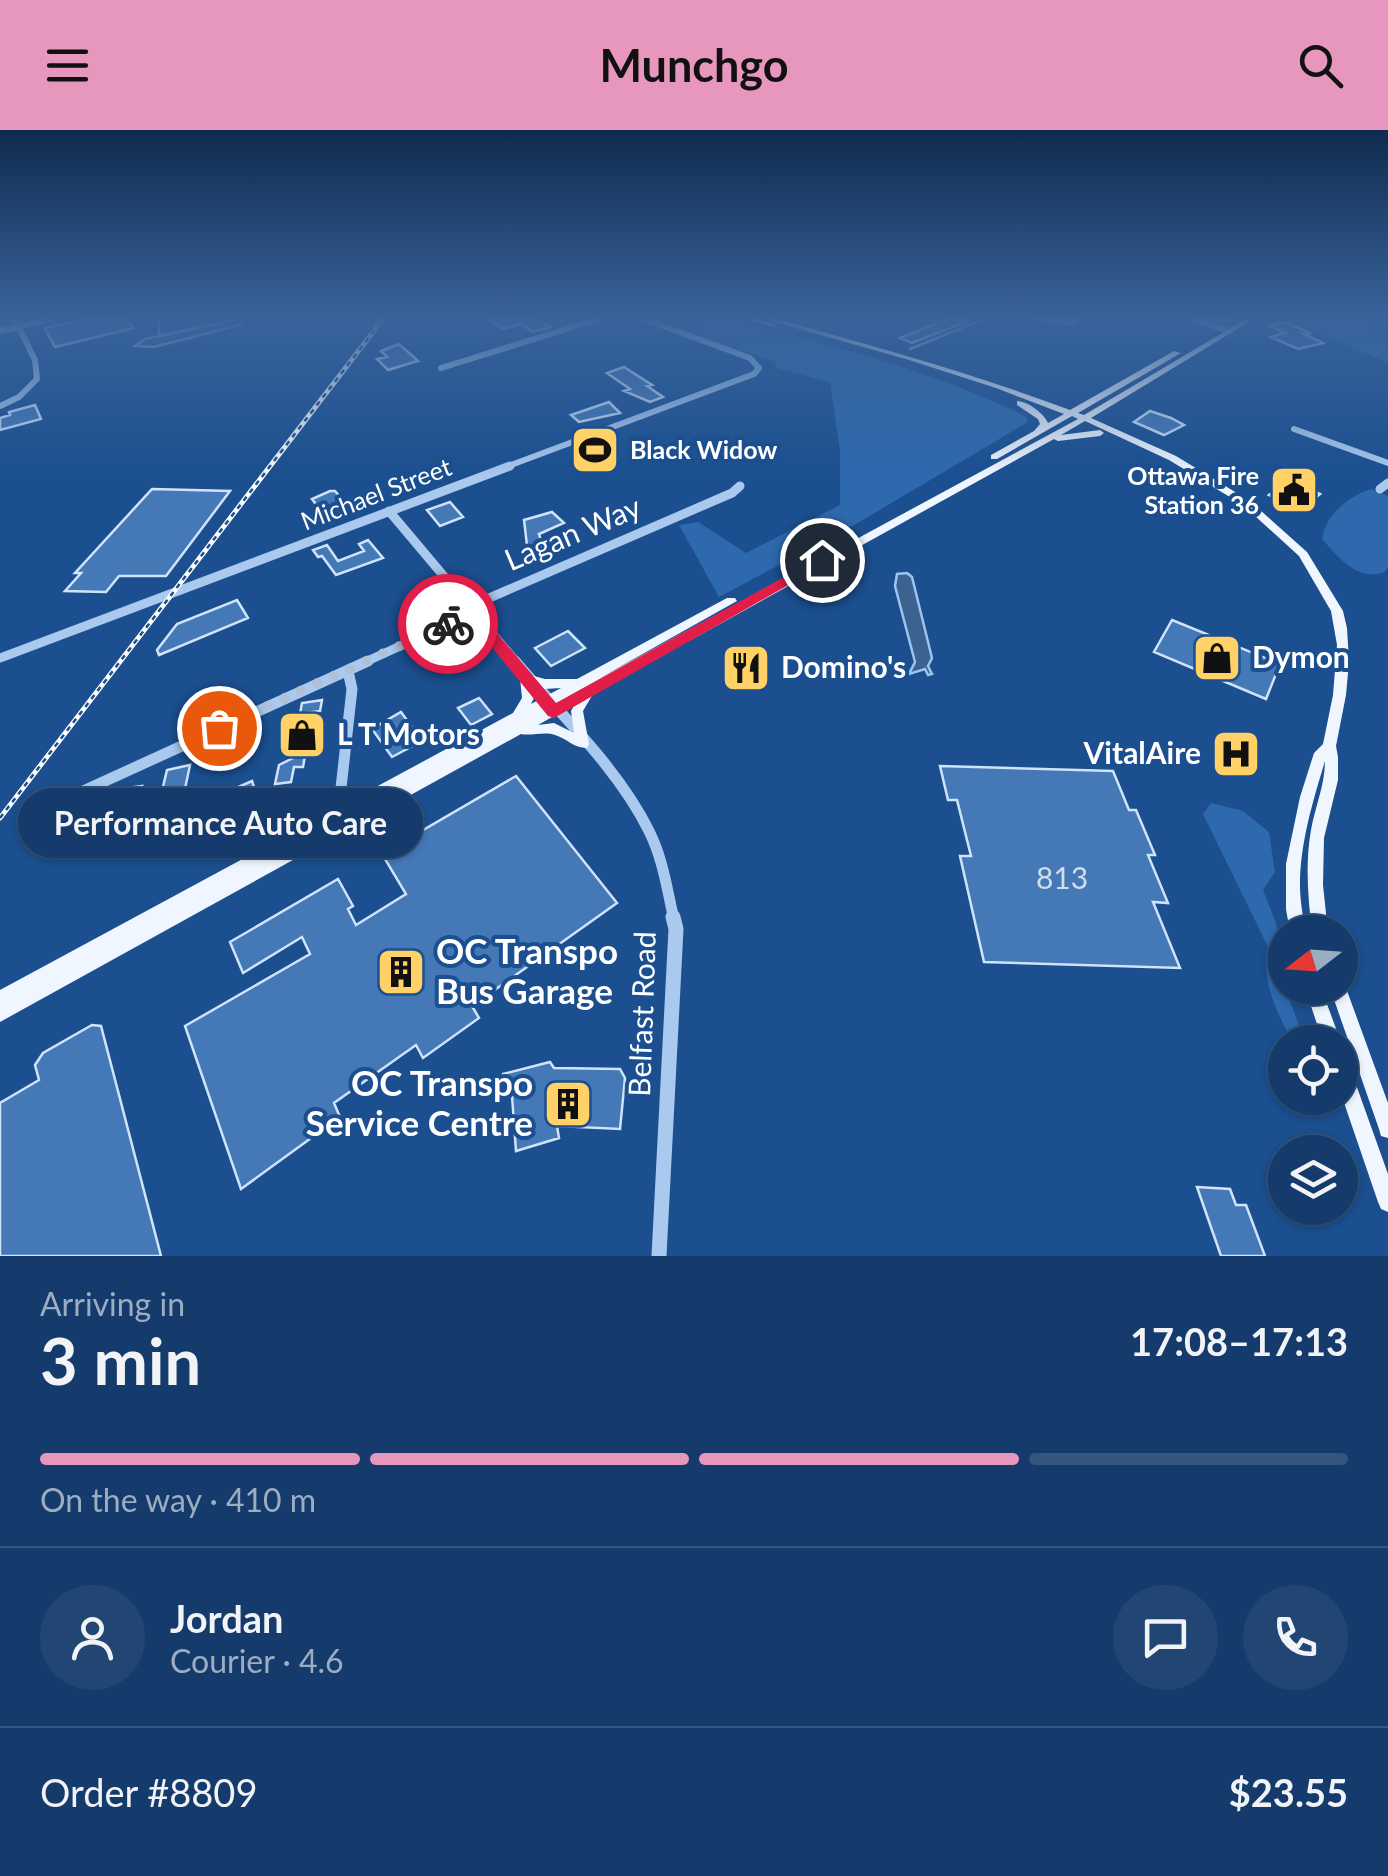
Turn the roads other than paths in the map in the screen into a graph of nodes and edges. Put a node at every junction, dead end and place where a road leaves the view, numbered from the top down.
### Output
1 (39, 372) edge
2 (755, 372) edge
3 (928, 372) edge
4 (945, 372) edge
5 (1148, 372) edge
6 (1160, 372) edge
7 (1107, 394) junction
8 (1020, 403) junction
9 (1043, 405) junction
10 (0, 406) edge
11 (1098, 412) junction
12 (1071, 419) junction
13 (1294, 428) dead end
14 (1100, 433) junction
15 (1035, 434) junction
16 (1146, 444) junction
17 (1029, 448) junction
18 (1388, 462) edge
19 (1212, 481) junction
20 (740, 486) dead end
21 (389, 511) junction
22 (900, 513) junction
23 (470, 611) junction
24 (0, 658) edge
25 (348, 672) junction
26 (526, 678) junction
27 (587, 686) junction
28 (550, 707) junction
29 (516, 719) junction
30 (510, 736) junction
31 (582, 744) junction
32 (1329, 746) junction
33 (46, 808) dead end
34 (338, 816) junction
35 (1296, 915) edge
36 (1318, 915) edge
37 (0, 999) edge
38 (1344, 1005) edge
39 (0, 1013) edge
40 (1358, 1115) edge
41 (1388, 1129) edge
42 (1388, 1202) edge
43 (659, 1256) edge

1 - 10 street
2 - 21 street, Michael Street
3 - 8 main road
4 - 9 main road
5 - 7 main road
6 - 11 main road
7 - 9 main road
7 - 12 main road
8 - 12 main road
8 - 15 main road
9 - 12 main road
11 - 12 main road
11 - 16 main road
12 - 14 main road
12 - 15 main road
12 - 16 main road
12 - 17 main road
13 - 18 street
14 - 17 main road
14 - 19 main road
15 - 22 main road
16 - 19 main road
17 - 22 main road
19 - 32 main road
20 - 23 street, Lagan Way
21 - 23 street, Belfast Road
21 - 24 street, Michael Street
22 - 27 main road
23 - 25 street, Lagan Way
23 - 26 street, Belfast Road
25 - 33 street, Lagan Way
25 - 34 street
26 - 27 main road
26 - 28 street, Belfast Road
26 - 29 main road
27 - 28 main road
27 - 31 main road
28 - 29 main road
28 - 30 main road
28 - 31 street, Belfast Road
29 - 34 main road
30 - 31 main road
30 - 39 main road
31 - 43 street, Belfast Road
32 - 35 main road
32 - 36 main road
34 - 37 main road
38 - 41 main road
40 - 42 main road

